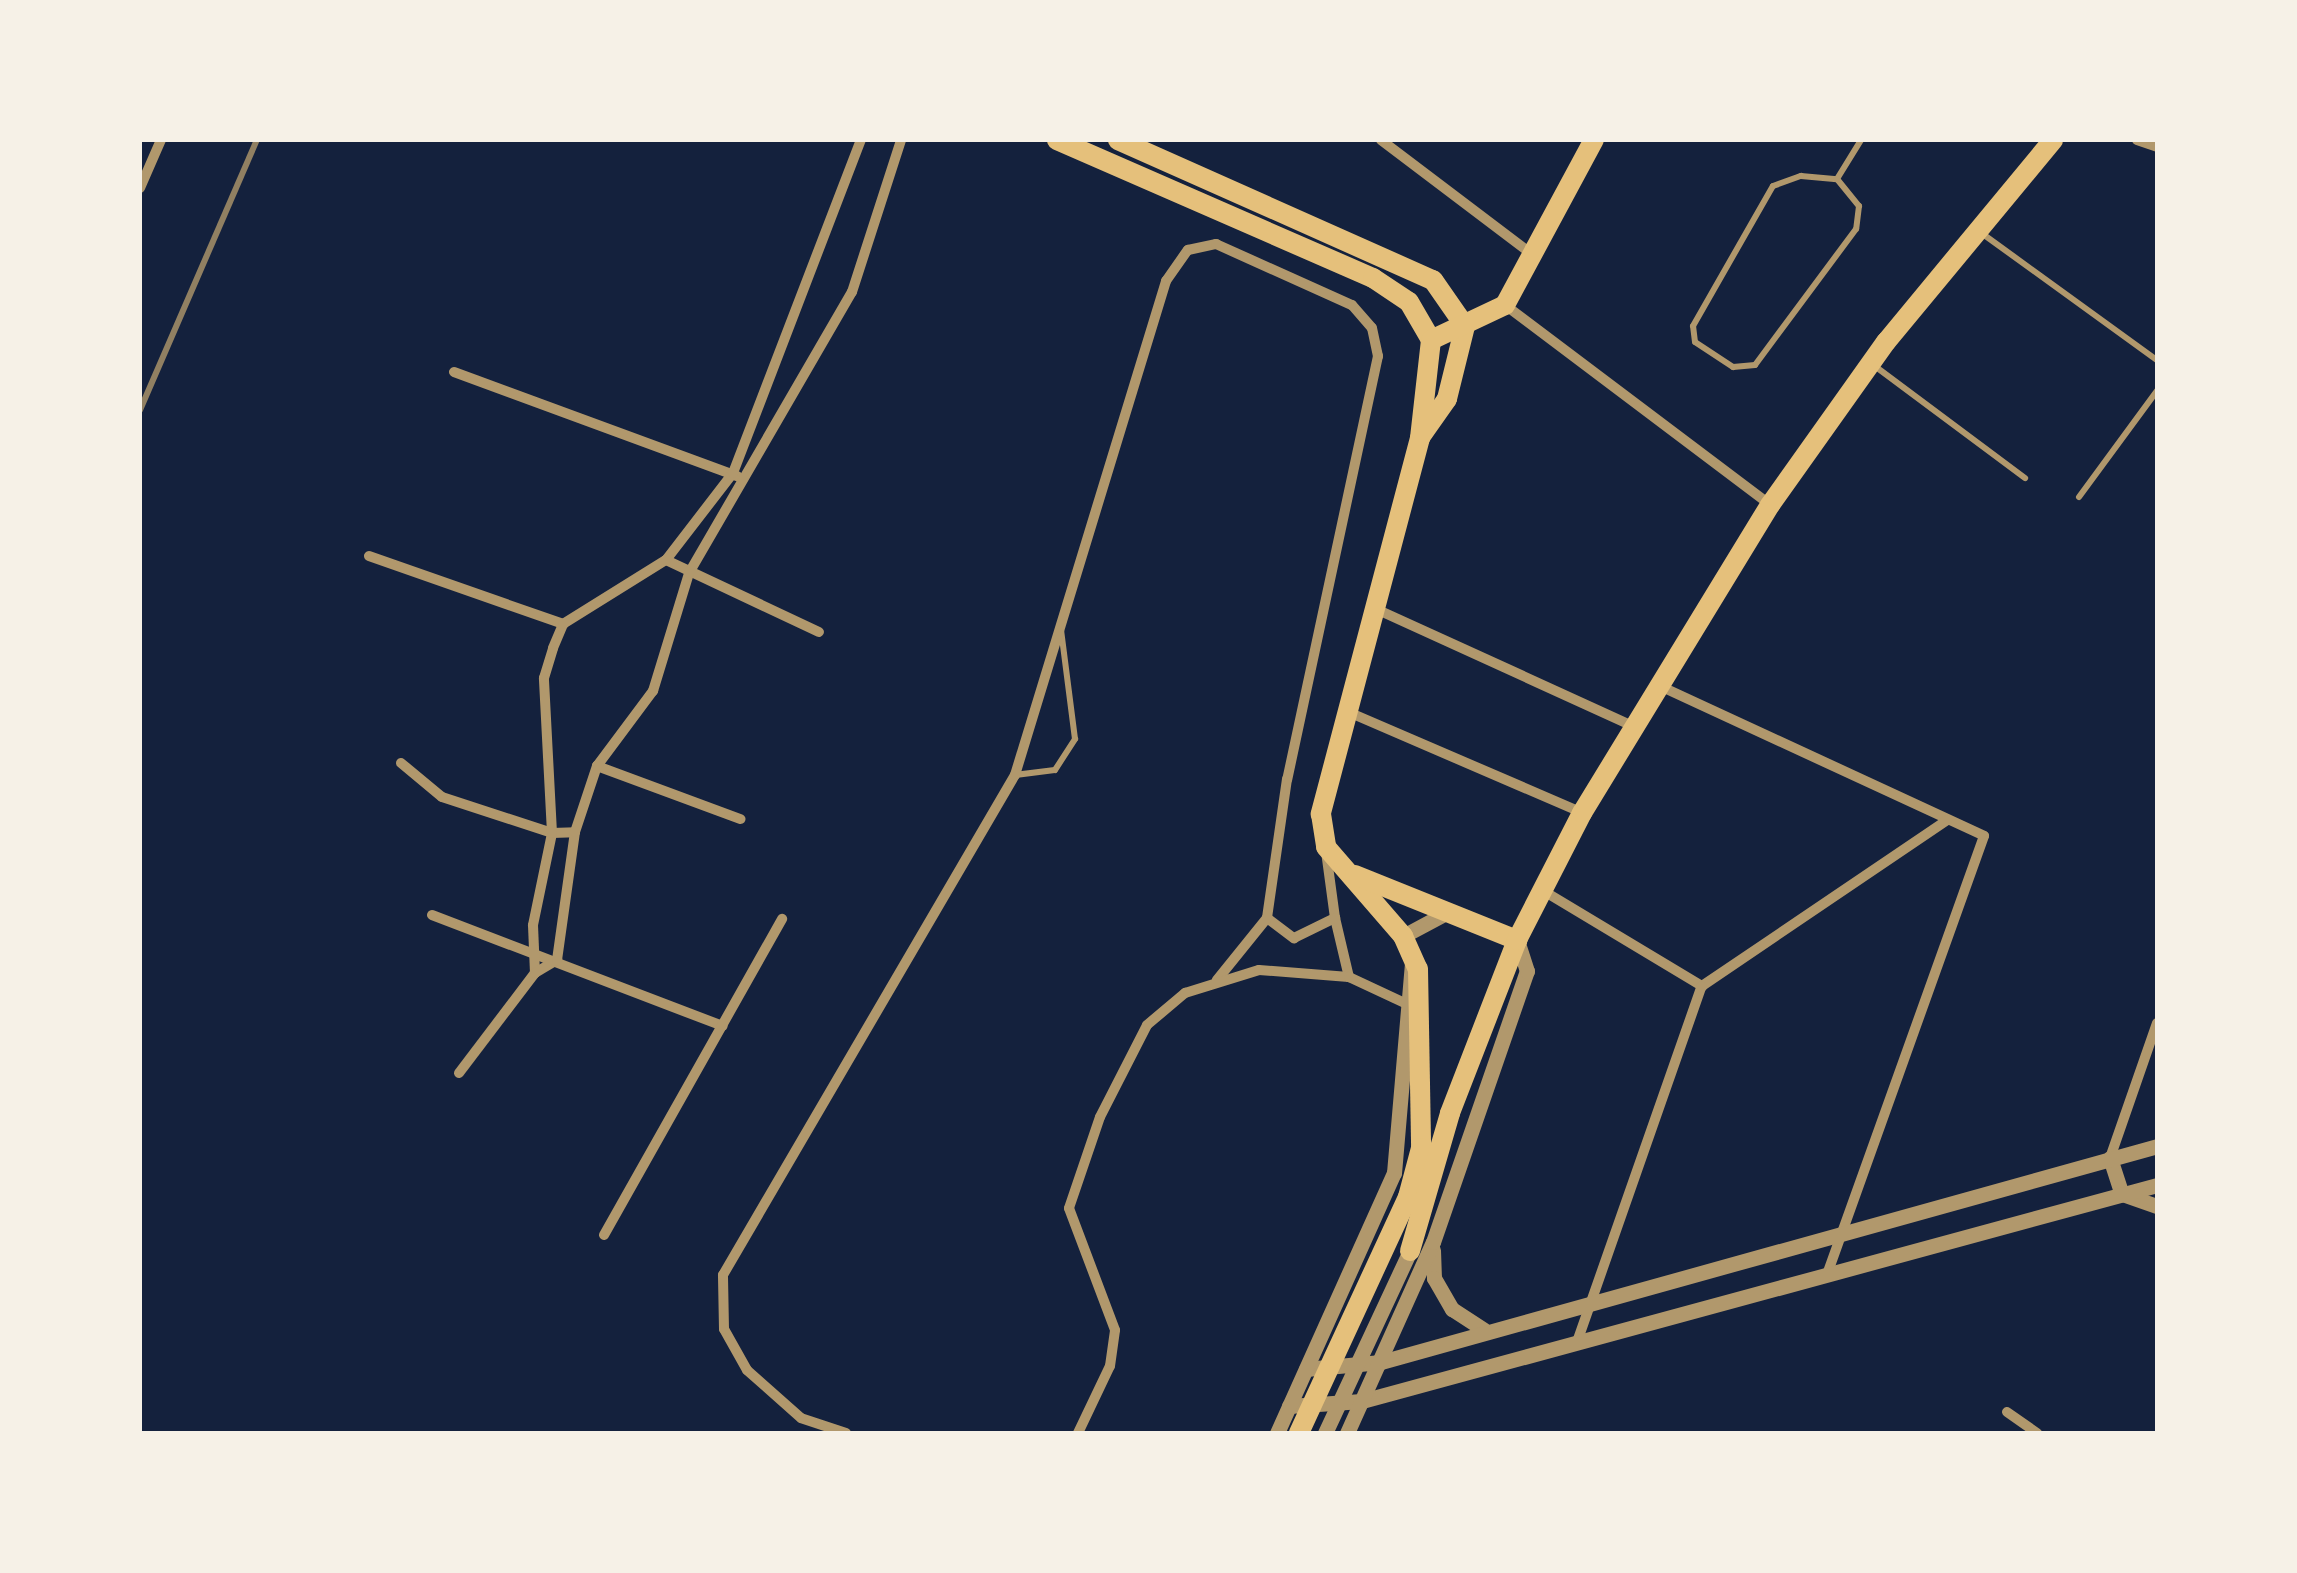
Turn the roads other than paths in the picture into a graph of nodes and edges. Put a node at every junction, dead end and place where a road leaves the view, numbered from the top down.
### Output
1 (161, 140) edge
2 (861, 140) edge
3 (901, 140) edge
4 (1058, 140) edge
5 (1118, 140) edge
6 (1381, 140) edge
7 (1594, 140) edge
8 (1861, 140) edge
9 (2052, 140) edge
10 (2137, 140) edge
11 (2157, 146) edge
12 (1837, 178) junction
13 (140, 188) edge
14 (1978, 230) junction
15 (1532, 254) junction
16 (1504, 305) junction
17 (1465, 326) junction
18 (1431, 340) junction
19 (2157, 360) edge
20 (1871, 363) junction
21 (454, 372) dead end
22 (2157, 391) edge
23 (1420, 438) junction
24 (733, 473) junction
25 (2025, 478) dead end
26 (746, 482) junction
27 (2078, 497) dead end
28 (1770, 505) junction
29 (368, 556) dead end
30 (666, 560) junction
31 (689, 573) junction
32 (1370, 606) junction
33 (563, 624) junction
34 (1061, 629) junction
35 (819, 632) dead end
36 (1660, 686) junction
37 (1346, 710) junction
38 (1636, 727) junction
39 (401, 764) dead end
40 (597, 766) junction
41 (1015, 775) junction
42 (1582, 813) junction
43 (740, 819) dead end
44 (1947, 820) junction
45 (575, 832) junction
46 (552, 833) junction
47 (1326, 848) junction
48 (1348, 872) junction
49 (1542, 890) junction
50 (1448, 912) junction
51 (432, 916) dead end
52 (1267, 918) junction
53 (1335, 918) junction
54 (782, 919) dead end
55 (1404, 936) junction
56 (1517, 940) junction
57 (532, 950) junction
58 (1414, 956) junction
59 (557, 960) junction
60 (535, 973) junction
61 (1349, 977) junction
62 (1217, 980) junction
63 (1702, 986) junction
64 (1404, 1000) junction
65 (1423, 1015) junction
66 (2157, 1023) edge
67 (722, 1026) junction
68 (460, 1073) dead end
69 (2157, 1146) edge
70 (2110, 1158) junction
71 (2157, 1185) edge
72 (2122, 1194) junction
73 (2157, 1206) edge
74 (1840, 1232) junction
75 (604, 1235) dead end
76 (1433, 1242) junction
77 (1410, 1250) joint
78 (1827, 1274) junction
79 (1588, 1302) junction
80 (1484, 1330) junction
81 (1577, 1342) junction
82 (1381, 1362) junction
83 (1306, 1369) junction
84 (1362, 1400) junction
85 (1289, 1406) junction
86 (2007, 1412) dead end
87 (846, 1433) edge
88 (1078, 1433) edge
89 (1277, 1433) edge
90 (1300, 1433) edge
91 (1325, 1433) edge
92 (1347, 1433) edge
93 (2038, 1433) edge

1 - 13 street
2 - 24 street
3 - 26 street
4 - 18 main road
5 - 17 main road
6 - 15 street
7 - 15 main road
8 - 12 lane
9 - 14 main road
10 - 11 street
12 - 12 lane
14 - 19 lane
14 - 20 main road
15 - 16 main road
16 - 17 main road
16 - 28 street
17 - 18 main road
17 - 23 main road
18 - 23 main road
20 - 25 lane
20 - 28 main road
21 - 24 street
22 - 27 lane
23 - 32 main road
24 - 26 street
24 - 30 street
26 - 31 street
28 - 36 main road
29 - 33 street
30 - 31 street
30 - 33 street
31 - 35 street
31 - 40 street
32 - 37 main road
32 - 38 street
33 - 46 street
34 - 41 street
34 - 41 lane
34 - 52 street
36 - 38 main road
36 - 44 street
37 - 42 street
37 - 47 main road
38 - 42 main road
39 - 46 street
40 - 43 street
40 - 45 street
41 - 87 street
42 - 49 main road
44 - 63 street
44 - 74 street
45 - 46 street
45 - 59 street
46 - 57 street
47 - 48 main road
47 - 53 street
48 - 50 main road
48 - 55 main road
49 - 56 main road
49 - 63 street
50 - 55 street
50 - 56 main road
51 - 57 street
52 - 53 street
52 - 62 street
53 - 61 street
54 - 67 street
55 - 58 main road
56 - 76 street
56 - 77 main road
57 - 59 street
57 - 60 street
58 - 64 street
58 - 65 main road
59 - 60 street
59 - 67 street
60 - 68 street
61 - 62 street
61 - 64 street
62 - 88 street
63 - 79 street
64 - 65 street
64 - 83 street
65 - 90 main road
66 - 70 street
67 - 75 street
69 - 70 street
70 - 72 street
70 - 74 street
71 - 72 street
72 - 73 street
72 - 78 street
74 - 78 street
74 - 79 street
76 - 80 street
76 - 82 street
77 - 91 street
78 - 81 street
79 - 80 street
79 - 81 street
80 - 82 street
81 - 84 street
82 - 83 street
82 - 84 street
83 - 85 street
84 - 85 street
84 - 92 street
85 - 89 street
86 - 93 street

